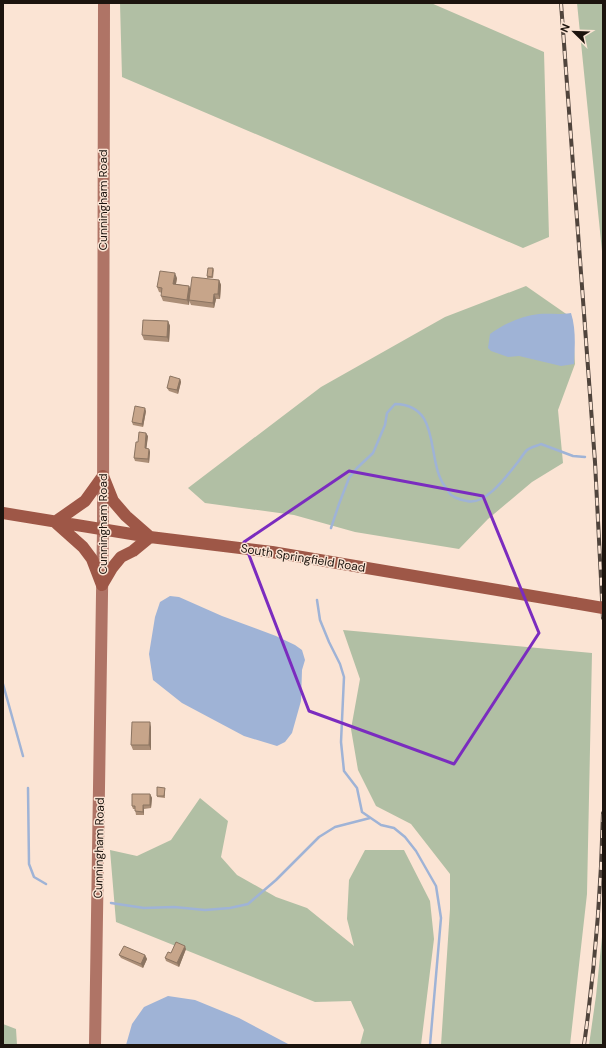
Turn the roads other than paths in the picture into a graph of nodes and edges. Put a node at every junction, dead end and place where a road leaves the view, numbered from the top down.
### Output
1 (104, 3) edge
2 (103, 476) junction
3 (3, 513) edge
4 (55, 522) junction
5 (103, 530) junction
6 (150, 536) junction
7 (102, 585) junction
8 (603, 608) edge
9 (95, 1045) edge

1 - 2 main road, Cunningham Road
2 - 4 main road
2 - 5 main road, Cunningham Road
2 - 6 main road
3 - 4 main road, South Springfield Road
4 - 5 main road, South Springfield Road
4 - 7 main road
5 - 6 main road, South Springfield Road
5 - 7 main road, Cunningham Road
6 - 7 main road
6 - 8 main road, South Springfield Road, bridge
7 - 9 main road, Cunningham Road

